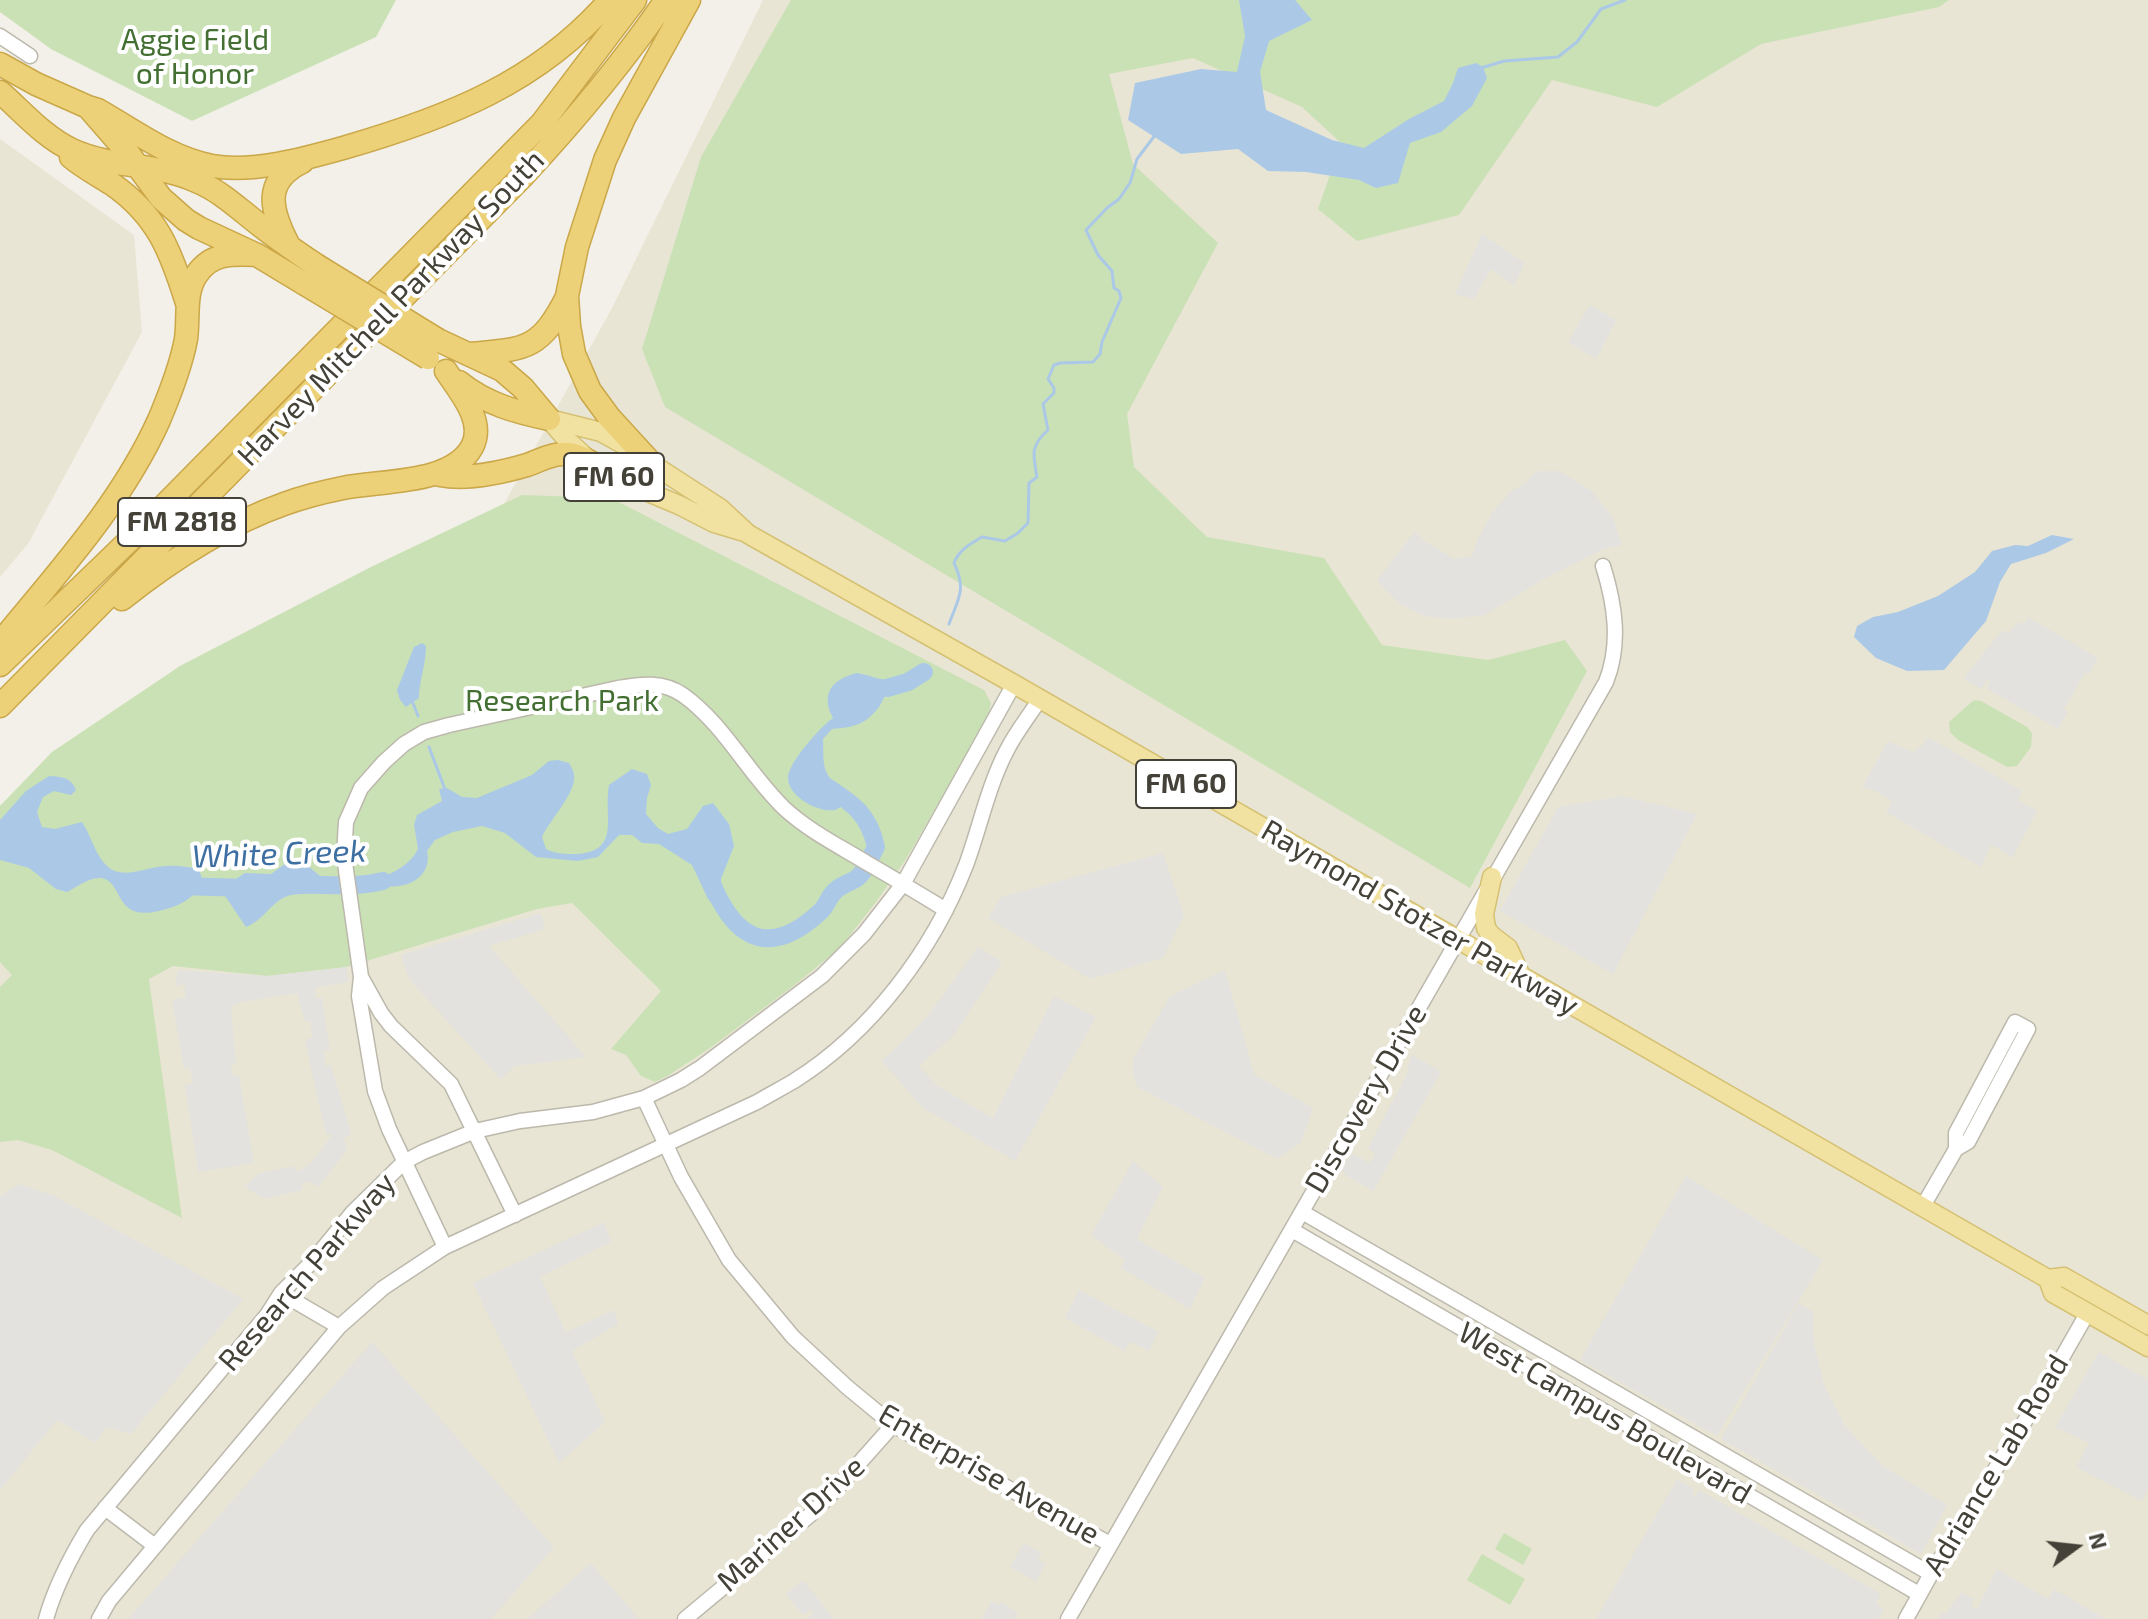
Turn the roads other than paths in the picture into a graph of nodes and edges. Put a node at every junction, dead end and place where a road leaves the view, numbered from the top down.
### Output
1 (610, 0) edge
2 (635, 0) edge
3 (666, 0) edge
4 (689, 0) edge
5 (0, 36) edge
6 (30, 56) dead end
7 (0, 64) edge
8 (0, 92) edge
9 (88, 107) junction
10 (46, 134) junction
11 (314, 156) junction
12 (139, 167) junction
13 (290, 247) junction
14 (257, 255) junction
15 (311, 274) junction
16 (567, 296) junction
17 (187, 304) junction
18 (469, 354) junction
19 (437, 356) junction
20 (549, 419) junction
21 (592, 463) junction
22 (652, 464) junction
23 (435, 475) junction
24 (748, 534) junction
25 (1603, 566) dead end
26 (0, 643) edge
27 (0, 665) edge
28 (1014, 684) junction
29 (1040, 699) junction
30 (0, 706) edge
31 (1492, 877) junction
32 (903, 884) junction
33 (946, 910) junction
34 (1457, 940) junction
35 (1521, 976) junction
36 (361, 977) junction
37 (2022, 1026) dead end
38 (644, 1098) junction
39 (475, 1131) junction
40 (665, 1146) junction
41 (404, 1162) junction
42 (1923, 1206) junction
43 (1302, 1212) junction
44 (515, 1215) junction
45 (1292, 1230) junction
46 (445, 1247) junction
47 (1392, 1264) junction
48 (2048, 1279) junction
49 (1381, 1282) junction
50 (281, 1293) junction
51 (2088, 1312) junction
52 (2147, 1325) edge
53 (339, 1327) junction
54 (2148, 1347) edge
55 (893, 1425) junction
56 (105, 1508) junction
57 (1110, 1544) junction
58 (155, 1546) junction
59 (1931, 1574) junction
60 (1919, 1594) junction
61 (46, 1619) edge
62 (99, 1619) edge
63 (685, 1619) edge
64 (1068, 1619) edge
65 (1906, 1619) edge

1 - 11 highway
2 - 27 highway, Harvey Mitchell Parkway South / FM 2818
3 - 30 highway, Harvey Mitchell Parkway South / FM 2818
4 - 16 highway
5 - 6 street
7 - 9 highway, Raymond Stotzer Parkway / FM 60
8 - 10 highway, Raymond Stotzer Parkway / FM 60
9 - 11 highway
9 - 12 highway, Raymond Stotzer Parkway / FM 60
10 - 12 highway, Raymond Stotzer Parkway / FM 60
10 - 17 highway
11 - 13 highway
12 - 13 highway, Raymond Stotzer Parkway / FM 60
12 - 14 highway, Raymond Stotzer Parkway / FM 60
13 - 15 highway, Raymond Stotzer Parkway / FM 60
14 - 15 highway, Raymond Stotzer Parkway / FM 60
14 - 17 highway
15 - 19 highway, Raymond Stotzer Parkway / FM 60, bridge
16 - 18 highway
16 - 22 highway
17 - 26 highway
18 - 19 highway, Raymond Stotzer Parkway / FM 60
18 - 20 highway, Raymond Stotzer Parkway / FM 60
19 - 20 highway, Raymond Stotzer Parkway / FM 60
19 - 23 highway
20 - 21 main road, Raymond Stotzer Parkway / FM 60
20 - 22 main road, Raymond Stotzer Parkway / FM 60
21 - 23 highway
21 - 24 main road, Raymond Stotzer Parkway / FM 60
22 - 24 main road, Raymond Stotzer Parkway / FM 60
23 - 30 highway
24 - 28 main road, Raymond Stotzer Parkway / FM 60
25 - 31 street, Discovery Drive
28 - 29 main road, Raymond Stotzer Parkway / FM 60
28 - 32 street, Research Parkway
29 - 33 street, Research Parkway
29 - 34 main road, Raymond Stotzer Parkway / FM 60
31 - 34 street, Discovery Drive
31 - 35 main road
32 - 33 street
32 - 36 street
32 - 38 street, Research Parkway
33 - 40 street, Research Parkway
34 - 35 main road, Raymond Stotzer Parkway / FM 60
34 - 43 street, Discovery Drive
35 - 42 main road, Raymond Stotzer Parkway / FM 60
36 - 39 street
36 - 41 street
37 - 42 street
38 - 39 street, Research Parkway
38 - 40 street, Enterprise Avenue
39 - 41 street, Research Parkway
39 - 44 street
40 - 44 street, Research Parkway
40 - 55 street, Enterprise Avenue
41 - 46 street
41 - 50 street, Research Parkway
42 - 48 main road, Raymond Stotzer Parkway / FM 60
43 - 45 street, Discovery Drive
43 - 47 street, West Campus Boulevard
44 - 46 street, Research Parkway
45 - 49 street, West Campus Boulevard
45 - 57 street, Discovery Drive
46 - 53 street, Research Parkway
47 - 49 street
47 - 59 street, West Campus Boulevard
48 - 51 main road, Raymond Stotzer Parkway / FM 60
48 - 52 main road, Raymond Stotzer Parkway / FM 60
49 - 60 street, West Campus Boulevard
50 - 53 street
50 - 56 street, Research Parkway
51 - 52 main road
51 - 54 main road, Raymond Stotzer Parkway / FM 60
51 - 59 street, Adriance Lab Road
53 - 58 street, Research Parkway
55 - 57 street, Enterprise Avenue
55 - 63 street, Mariner Drive
56 - 58 street
56 - 61 street, Research Parkway
57 - 64 street, Discovery Drive
58 - 62 street, Research Parkway
59 - 60 street, Adriance Lab Road
60 - 65 street, Adriance Lab Road

